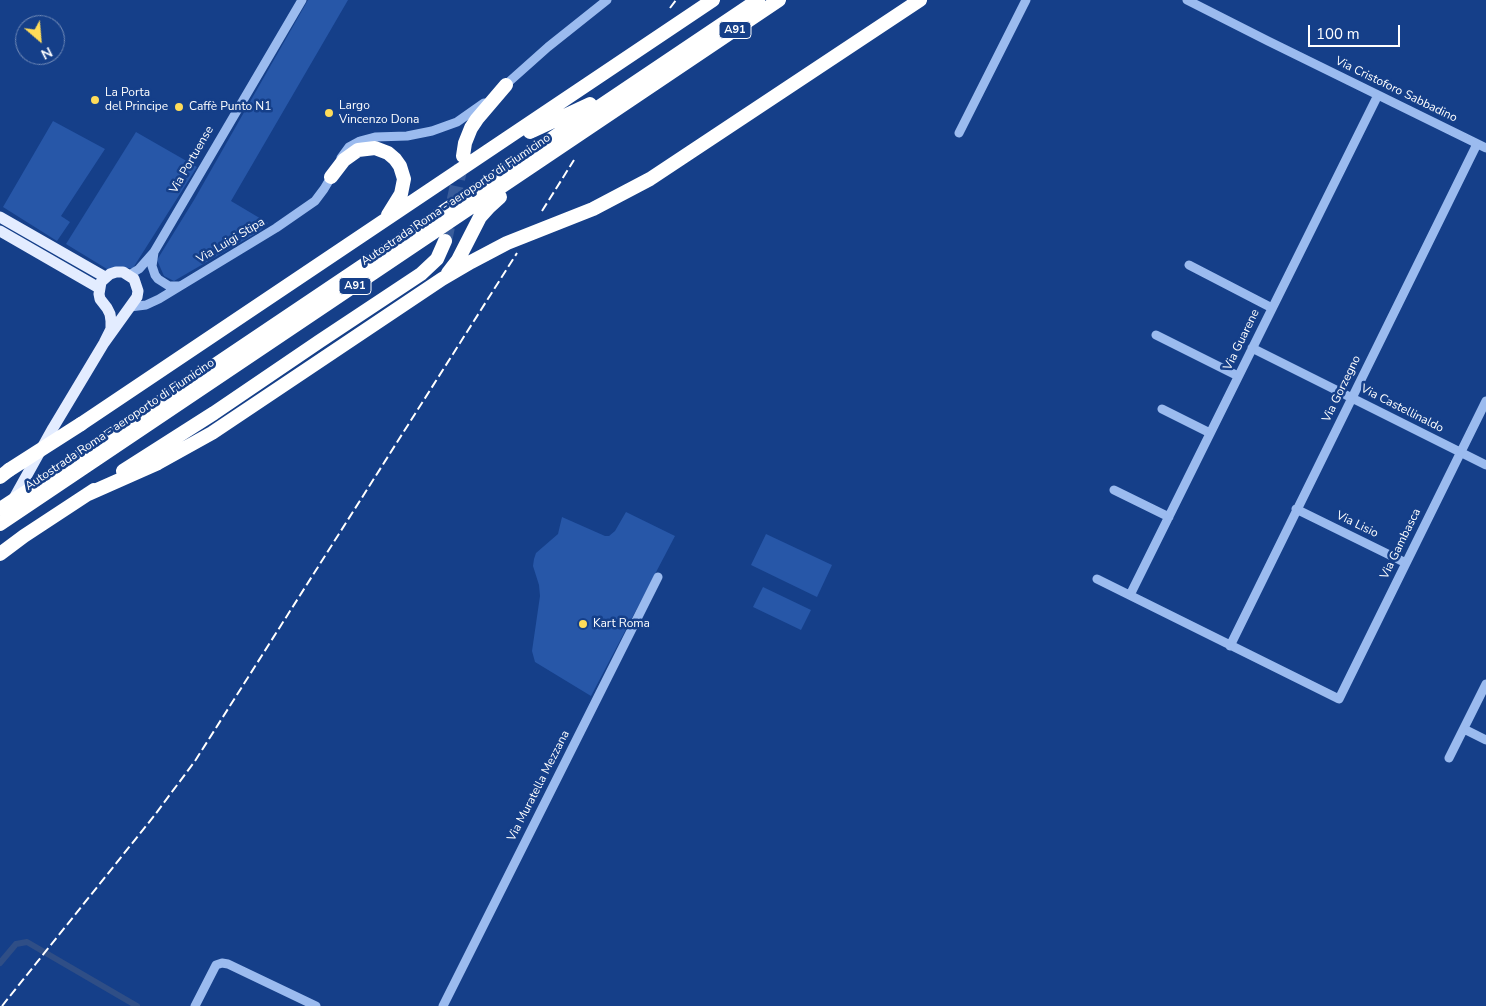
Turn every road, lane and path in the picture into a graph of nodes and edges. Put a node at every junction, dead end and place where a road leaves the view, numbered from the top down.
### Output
1 (302, 0) edge
2 (607, 0) edge
3 (713, 0) edge
4 (758, 0) edge
5 (779, 0) edge
6 (920, 0) edge
7 (1026, 0) edge
8 (1187, 0) edge
9 (679, 53) junction
10 (506, 85) junction
11 (1378, 95) junction
12 (960, 134) dead end
13 (1477, 144) junction
14 (1486, 148) edge
15 (463, 156) tunnel mouth
16 (477, 159) junction
17 (531, 168) junction
18 (331, 177) junction
19 (0, 217) edge
20 (373, 228) junction
21 (0, 232) edge
22 (446, 241) tunnel mouth
23 (154, 252) junction
24 (1189, 265) dead end
25 (129, 275) junction
26 (442, 280) junction
27 (102, 283) junction
28 (182, 286) junction
29 (130, 307) junction
30 (107, 308) junction
31 (1272, 308) junction
32 (1156, 335) dead end
33 (104, 343) junction
34 (1252, 348) junction
35 (1238, 376) junction
36 (1352, 398) junction
37 (1486, 401) edge
38 (1162, 410) dead end
39 (1210, 433) junction
40 (1461, 452) junction
41 (1486, 465) edge
42 (5, 474) edge
43 (1114, 490) dead end
44 (88, 494) junction
45 (0, 509) edge
46 (1296, 509) junction
47 (1169, 517) junction
48 (0, 523) edge
49 (0, 554) edge
50 (1406, 564) junction
51 (658, 577) dead end
52 (1097, 579) dead end
53 (1130, 595) junction
54 (1230, 646) junction
55 (1486, 684) edge
56 (1464, 729) junction
57 (1486, 740) edge
58 (1449, 758) dead end
59 (195, 1006) edge
60 (316, 1006) edge
61 (443, 1006) edge

1 - 23 street, Via Portuense
2 - 10 street
3 - 16 highway
4 - 9 highway, Autostrada Roma - aeroporto di Fiumicino / A91
5 - 17 highway, Autostrada Roma - aeroporto di Fiumicino / A91
6 - 26 highway
7 - 12 street
8 - 11 street, Via Cristoforo Sabbadino
9 - 16 highway
9 - 45 highway, Autostrada Roma - aeroporto di Fiumicino / A91, bridge
10 - 15 highway
10 - 18 street, Via Luigi Stipa
11 - 13 street, Via Cristoforo Sabbadino
11 - 31 street, Via Guarene
13 - 14 street, Via Cristoforo Sabbadino
13 - 36 street, Via Gorzegno
16 - 20 highway
17 - 26 highway
17 - 48 highway, Autostrada Roma - aeroporto di Fiumicino / A91
18 - 20 highway
18 - 28 street, Via Luigi Stipa
19 - 27 main road
20 - 42 highway, bridge
21 - 27 main road
22 - 44 highway
23 - 25 street, Via Portuense
23 - 28 street
24 - 31 street
25 - 27 main road
25 - 29 main road
26 - 44 highway
27 - 30 main road
28 - 29 street, Via Luigi Stipa
29 - 30 main road
29 - 33 main road
30 - 33 main road
31 - 34 street, Via Guarene
32 - 35 street
33 - 48 main road
34 - 35 street, Via Guarene
34 - 36 street, Via Castellinaldo
35 - 39 street, Via Guarene
36 - 40 street, Via Castellinaldo
36 - 46 street, Via Gorzegno
37 - 40 street, Via Gambasca
38 - 39 street
39 - 47 street, Via Guarene
40 - 41 street, Via Castellinaldo
40 - 50 street, Via Gambasca
43 - 47 street
44 - 49 highway
46 - 50 street, Via Lisio
46 - 54 street, Via Gorzegno
47 - 53 street, Via Guarene
50 - 54 street, Via Gambasca
51 - 61 street, Via Muratella Mezzana
52 - 53 street
53 - 54 street
55 - 56 street
56 - 57 street
56 - 58 street
59 - 60 street

